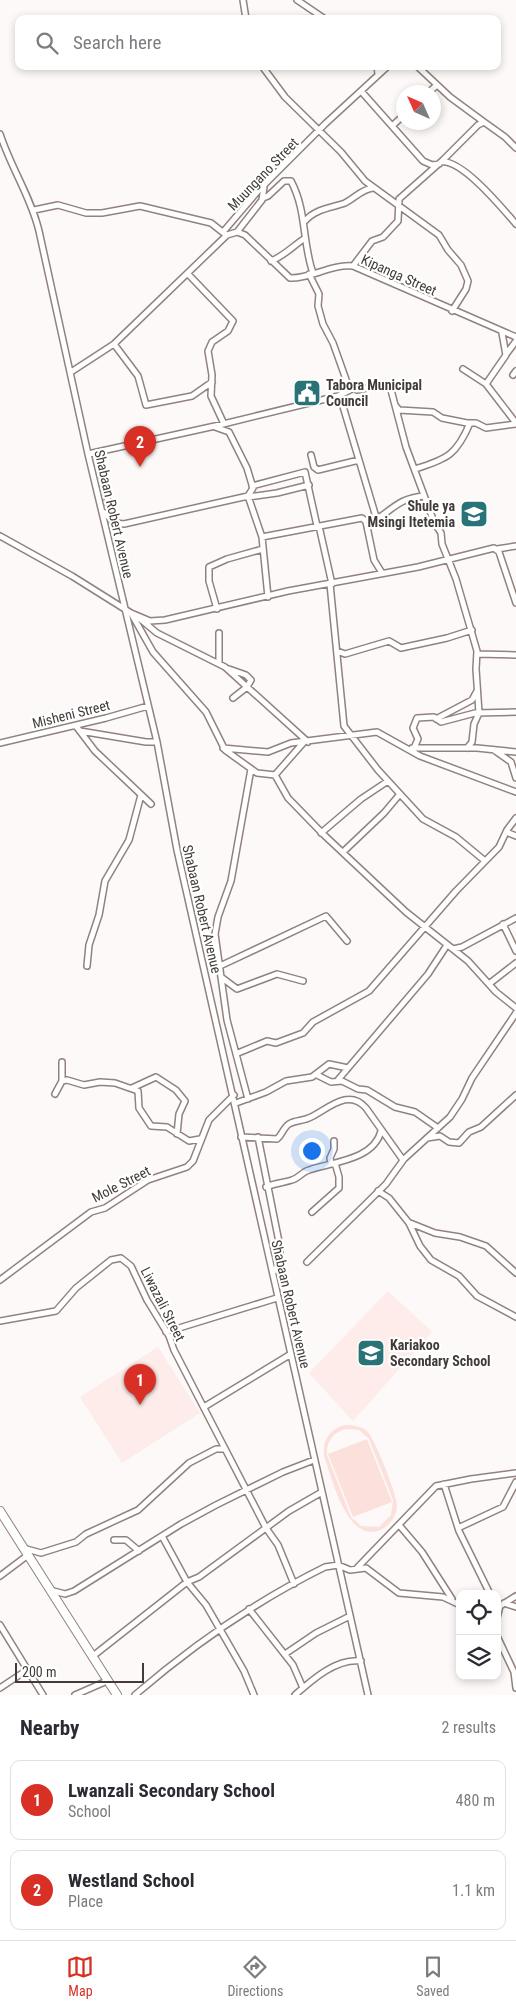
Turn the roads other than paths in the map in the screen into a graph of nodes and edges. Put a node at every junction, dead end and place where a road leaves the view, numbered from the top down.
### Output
1 (243, 0) edge
2 (296, 0) edge
3 (245, 15) edge
4 (319, 15) edge
5 (265, 70) edge
6 (378, 70) edge
7 (383, 70) edge
8 (420, 70) edge
9 (378, 74) junction
10 (437, 85) edge
11 (441, 88) edge
12 (361, 92) junction
13 (484, 122) junction
14 (396, 123) edge
15 (392, 126) junction
16 (318, 131) junction
17 (0, 134) edge
18 (515, 147) edge
19 (440, 163) junction
20 (264, 186) junction
21 (373, 188) junction
22 (263, 198) junction
23 (398, 205) junction
24 (34, 210) junction
25 (303, 211) junction
26 (312, 214) junction
27 (305, 221) junction
28 (516, 224) edge
29 (237, 232) junction
30 (225, 234) junction
31 (305, 238) junction
32 (270, 261) junction
33 (353, 266) junction
34 (188, 274) junction
35 (311, 274) junction
36 (452, 311) junction
37 (502, 333) junction
38 (516, 337) edge
39 (516, 341) edge
40 (114, 344) junction
41 (506, 354) junction
42 (463, 369) dead end
43 (71, 372) junction
44 (212, 382) junction
45 (486, 384) junction
46 (352, 389) junction
47 (344, 392) junction
48 (395, 405) junction
49 (470, 423) junction
50 (224, 424) junction
51 (516, 424) edge
52 (215, 426) junction
53 (98, 452) junction
54 (88, 454) junction
55 (311, 455) dead end
56 (359, 460) junction
57 (416, 468) junction
58 (309, 485) junction
59 (252, 486) junction
60 (248, 496) junction
61 (424, 496) junction
62 (102, 512) junction
63 (376, 517) junction
64 (364, 518) junction
65 (112, 520) junction
66 (318, 526) junction
67 (0, 536) edge
68 (262, 537) junction
69 (516, 546) edge
70 (263, 549) junction
71 (497, 549) junction
72 (449, 559) junction
73 (382, 573) junction
74 (513, 583) edge
75 (331, 584) junction
76 (268, 597) junction
77 (516, 603) edge
78 (217, 608) junction
79 (125, 610) junction
80 (133, 614) junction
81 (472, 630) junction
82 (219, 633) dead end
83 (337, 651) junction
84 (477, 654) junction
85 (516, 655) edge
86 (218, 663) junction
87 (225, 667) junction
88 (247, 687) junction
89 (478, 690) junction
90 (233, 698) dead end
91 (148, 706) junction
92 (516, 712) edge
93 (479, 713) junction
94 (436, 719) junction
95 (76, 726) junction
96 (80, 731) junction
97 (351, 735) junction
98 (157, 742) junction
99 (306, 742) junction
100 (0, 743) edge
101 (401, 747) junction
102 (223, 748) junction
103 (414, 748) junction
104 (467, 748) junction
105 (494, 750) junction
106 (516, 752) edge
107 (251, 770) junction
108 (275, 775) junction
109 (516, 778) edge
110 (388, 781) junction
111 (516, 792) edge
112 (400, 794) junction
113 (141, 795) junction
114 (151, 804) dead end
115 (516, 818) edge
116 (506, 832) junction
117 (321, 833) junction
118 (516, 836) edge
119 (343, 852) junction
120 (485, 861) junction
121 (516, 918) edge
122 (503, 924) junction
123 (425, 926) junction
124 (347, 940) dead end
125 (447, 945) junction
126 (453, 949) junction
127 (516, 951) edge
128 (516, 963) edge
129 (87, 966) dead end
130 (220, 966) junction
131 (220, 977) junction
132 (303, 981) dead end
133 (489, 984) junction
134 (516, 1008) edge
135 (516, 1013) edge
136 (238, 1053) junction
137 (62, 1062) dead end
138 (348, 1068) junction
139 (317, 1075) junction
140 (62, 1081) junction
141 (337, 1081) junction
142 (132, 1088) junction
143 (55, 1094) dead end
144 (234, 1095) junction
145 (516, 1095) edge
146 (248, 1099) junction
147 (236, 1104) junction
148 (438, 1128) junction
149 (381, 1131) junction
150 (177, 1134) junction
151 (258, 1137) junction
152 (241, 1138) junction
153 (426, 1138) junction
154 (200, 1139) junction
155 (334, 1141) dead end
156 (403, 1160) junction
157 (333, 1163) junction
158 (266, 1188) junction
159 (378, 1191) junction
160 (312, 1212) dead end
161 (409, 1222) junction
162 (307, 1262) dead end
163 (273, 1272) junction
164 (516, 1273) edge
165 (0, 1280) edge
166 (277, 1298) junction
167 (516, 1317) edge
168 (0, 1321) edge
169 (166, 1332) junction
170 (291, 1354) junction
171 (204, 1407) junction
172 (225, 1449) junction
173 (314, 1460) junction
174 (516, 1473) edge
175 (516, 1482) edge
176 (444, 1484) junction
177 (247, 1490) junction
178 (322, 1492) junction
179 (0, 1511) edge
180 (399, 1525) junction
181 (266, 1528) junction
182 (458, 1528) junction
183 (162, 1536) junction
184 (114, 1540) dead end
185 (139, 1551) junction
186 (25, 1552) junction
187 (364, 1560) junction
188 (338, 1565) junction
189 (356, 1569) junction
190 (374, 1573) junction
191 (0, 1576) edge
192 (187, 1582) junction
193 (294, 1584) junction
194 (50, 1590) junction
195 (488, 1590) edge
196 (516, 1596) edge
197 (452, 1600) junction
198 (456, 1602) edge
199 (501, 1605) edge
200 (501, 1606) edge
201 (516, 1607) edge
202 (248, 1609) junction
203 (350, 1616) junction
204 (0, 1625) edge
205 (219, 1629) junction
206 (6, 1634) junction
207 (0, 1638) edge
208 (501, 1644) edge
209 (285, 1654) junction
210 (93, 1656) junction
211 (361, 1661) junction
212 (27, 1670) junction
213 (108, 1682) junction
214 (0, 1688) edge
215 (303, 1688) junction
216 (516, 1688) edge
217 (43, 1695) edge
218 (76, 1695) edge
219 (117, 1695) edge
220 (135, 1695) edge
221 (254, 1695) edge
222 (295, 1695) edge
223 (368, 1695) edge

1 - 3 street
2 - 4 street
5 - 16 street
6 - 9 street
7 - 9 street, Muungano Street
8 - 10 street
9 - 12 street, Muungano Street
11 - 13 street
12 - 15 street
12 - 16 street, Muungano Street
13 - 18 street
13 - 19 street
14 - 15 street
15 - 19 street
16 - 20 street, Muungano Street
16 - 21 street
17 - 24 street, Shabaan Robert Avenue
19 - 23 street
19 - 28 street
20 - 22 street
20 - 30 street, Muungano Street
21 - 23 street
21 - 26 street
22 - 25 street
22 - 29 street
23 - 33 street
23 - 36 street
24 - 30 street
24 - 43 street, Shabaan Robert Avenue
25 - 26 street
25 - 27 street
26 - 27 street
27 - 31 street
29 - 30 street
29 - 32 street, Kipanga Street
30 - 34 street
31 - 32 street
31 - 35 street
32 - 35 street, Kipanga Street
33 - 35 street, Kipanga Street
33 - 36 street, Kipanga Street
34 - 40 street
34 - 44 street
35 - 46 street
36 - 37 street, Kipanga Street
37 - 38 street, Kipanga Street
37 - 41 street
39 - 41 street
40 - 43 street
40 - 44 street
41 - 45 street
42 - 45 street
43 - 54 street, Shabaan Robert Avenue
44 - 50 street
45 - 51 street
46 - 47 street
46 - 48 street
47 - 50 street
47 - 56 street
48 - 49 street
48 - 57 street
49 - 51 street
49 - 57 street
50 - 52 street
52 - 53 street
52 - 59 street
53 - 54 street
53 - 65 street
54 - 62 street, Shabaan Robert Avenue
55 - 56 street
56 - 63 street
57 - 61 street
58 - 59 street
58 - 60 street
58 - 66 street
59 - 60 street
60 - 65 street
60 - 68 street
61 - 63 street
61 - 72 street
62 - 65 street
62 - 79 street, Shabaan Robert Avenue
63 - 64 street
64 - 66 street
64 - 73 street
66 - 68 street
66 - 75 street
67 - 79 street
68 - 70 street
69 - 71 street
70 - 76 street
70 - 78 street
71 - 72 street
71 - 74 street
72 - 73 street
72 - 81 street
73 - 75 street
74 - 77 street
75 - 76 street
75 - 83 street
76 - 78 street
78 - 80 street
79 - 80 street
79 - 91 street, Shabaan Robert Avenue
80 - 86 street
80 - 102 street
81 - 83 street
81 - 84 street
82 - 86 street
83 - 97 street
84 - 85 street
84 - 89 street
86 - 87 street
87 - 88 street
87 - 88 street
88 - 90 street
88 - 99 street
89 - 93 street
89 - 94 street
91 - 95 street, Misheni Street
91 - 98 street, Shabaan Robert Avenue
92 - 93 street
93 - 94 street
93 - 104 street
94 - 103 street
95 - 96 street
95 - 100 street, Misheni Street
96 - 98 street
96 - 113 street
97 - 99 street
97 - 101 street
97 - 110 street
98 - 144 street, Shabaan Robert Avenue
99 - 102 street
99 - 108 street
101 - 103 street
101 - 111 street
102 - 107 street
103 - 104 street
104 - 105 street
105 - 106 street
105 - 109 street
107 - 108 street
107 - 130 street
108 - 117 street
110 - 112 street
110 - 117 street
112 - 119 street
112 - 120 street
113 - 114 street
113 - 129 street
115 - 116 street
116 - 118 street
116 - 120 street
117 - 119 street
119 - 123 street
120 - 123 street
121 - 122 street
122 - 126 street
122 - 127 street
123 - 125 street
123 - 136 street
124 - 130 street
125 - 126 street
125 - 138 street
126 - 133 street
128 - 133 street
130 - 131 street
131 - 132 street
131 - 136 street
133 - 134 street
135 - 148 street
136 - 146 street
137 - 140 street
138 - 139 street
138 - 141 street
139 - 141 street
139 - 146 street
140 - 142 street
140 - 143 street
141 - 148 street
142 - 150 street
142 - 150 street
144 - 147 street, Shabaan Robert Avenue
144 - 154 street, Mole Street
145 - 153 street
146 - 147 street
147 - 152 street, Shabaan Robert Avenue
148 - 153 street
149 - 151 street
149 - 156 street
149 - 157 street
150 - 154 street
151 - 152 street
151 - 158 street
152 - 163 street, Shabaan Robert Avenue
153 - 156 street
154 - 165 street, Mole Street
155 - 157 street
156 - 159 street
157 - 158 street
157 - 160 street
158 - 163 street
159 - 161 street
159 - 162 street
161 - 164 street
161 - 167 street
163 - 166 street, Shabaan Robert Avenue
166 - 169 street
166 - 170 street, Shabaan Robert Avenue
168 - 169 street, Liwazali Street
169 - 171 street, Liwazali Street
170 - 171 street
170 - 173 street, Shabaan Robert Avenue
171 - 172 street, Liwazali Street
172 - 177 street, Liwazali Street
172 - 186 street
173 - 177 street
173 - 178 street, Shabaan Robert Avenue
174 - 176 street
175 - 182 street
176 - 180 street
176 - 182 street
177 - 181 street, Liwazali Street
177 - 183 street
178 - 181 street
178 - 188 street, Shabaan Robert Avenue
179 - 186 highway
180 - 187 street
180 - 197 street
181 - 192 street
181 - 193 street, Liwazali Street
182 - 195 street
183 - 185 street
183 - 192 street
184 - 185 street
185 - 194 street
186 - 191 street
186 - 194 highway
187 - 189 street
187 - 190 street
188 - 189 street
188 - 193 street
188 - 203 street, Shabaan Robert Avenue
189 - 190 street
190 - 197 street
192 - 205 street
192 - 210 street
193 - 202 street
194 - 210 highway
196 - 199 street
197 - 198 street
200 - 201 street
202 - 205 street
202 - 209 street
203 - 209 street
203 - 211 street, Shabaan Robert Avenue
204 - 206 street
205 - 220 street
205 - 221 street
206 - 207 street
206 - 212 street
208 - 216 street
209 - 215 street
210 - 213 highway
211 - 215 street
211 - 223 street, Shabaan Robert Avenue
212 - 214 street
212 - 217 street
213 - 218 street
213 - 219 highway
215 - 222 street

